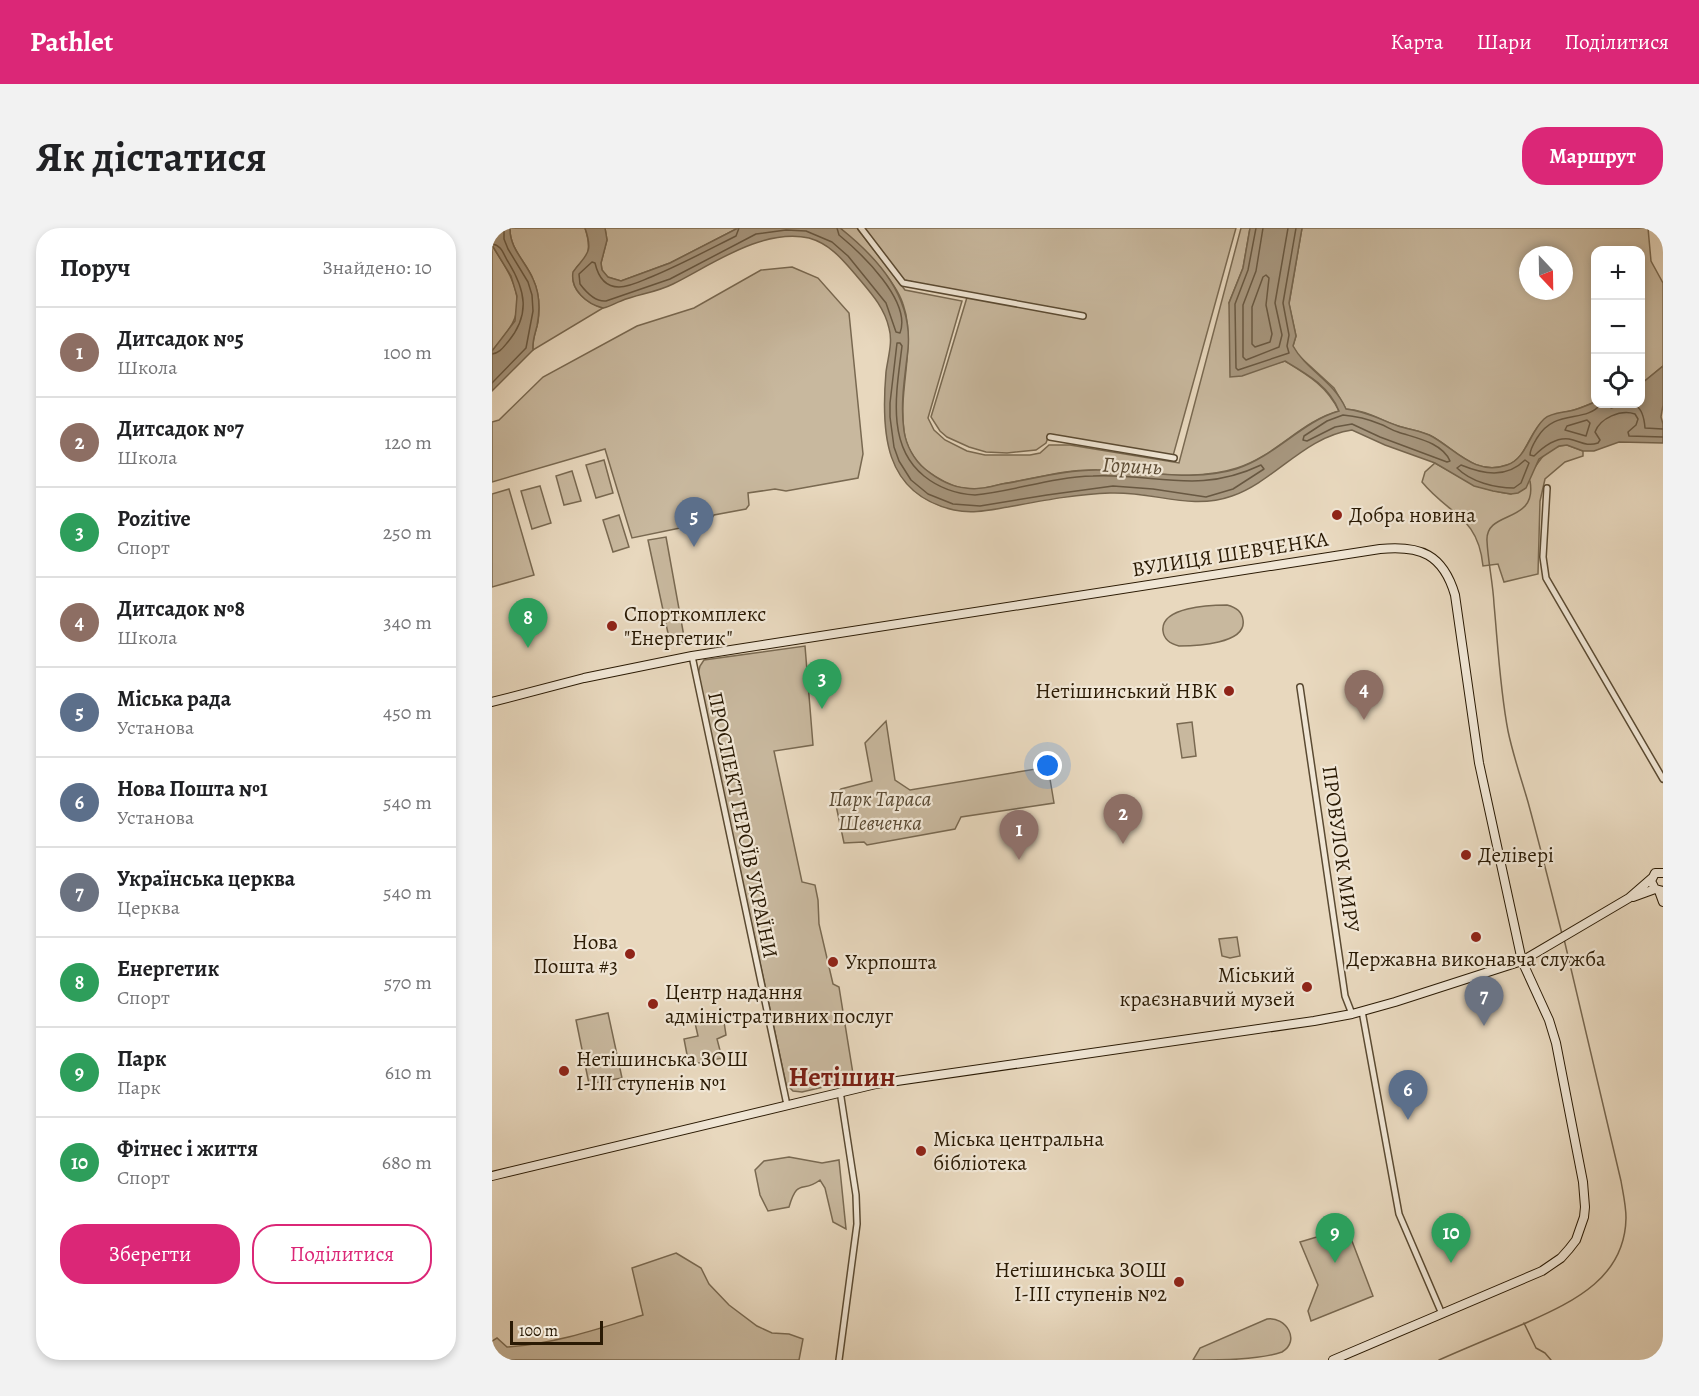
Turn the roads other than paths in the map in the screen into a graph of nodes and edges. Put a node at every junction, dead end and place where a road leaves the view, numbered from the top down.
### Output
1 (861, 228) edge
2 (1083, 316) dead end
3 (1050, 437) dead end
4 (1174, 458) dead end
5 (1546, 488) dead end
6 (692, 656) junction
7 (1300, 687) dead end
8 (492, 702) edge
9 (1663, 779) edge
10 (1659, 872) edge
11 (1659, 890) edge
12 (1629, 898) junction
13 (1663, 902) edge
14 (1522, 960) junction
15 (1362, 1011) junction
16 (1352, 1014) junction
17 (840, 1091) junction
18 (787, 1105) junction
19 (492, 1176) edge
20 (1442, 1314) junction
21 (839, 1360) edge
22 (1333, 1360) edge

1 - 2 street
3 - 4 street
5 - 9 street
6 - 8 street, ВУЛИЦЯ ШЕВЧЕНКА
6 - 14 street, ВУЛИЦЯ ШЕВЧЕНКА
6 - 18 street, ПРОСПЕКТ ГЕРОЇВ УКРАЇНИ
7 - 16 street, ПРОВУЛОК МИРУ
10 - 11 street
10 - 12 street
11 - 12 street
11 - 13 street
12 - 14 street
14 - 15 street
14 - 20 street, ВУЛИЦЯ ШЕВЧЕНКА
15 - 16 street
15 - 20 street
16 - 17 street
17 - 18 street
17 - 21 street
18 - 19 street
20 - 22 street, ВУЛИЦЯ ШЕВЧЕНКА

